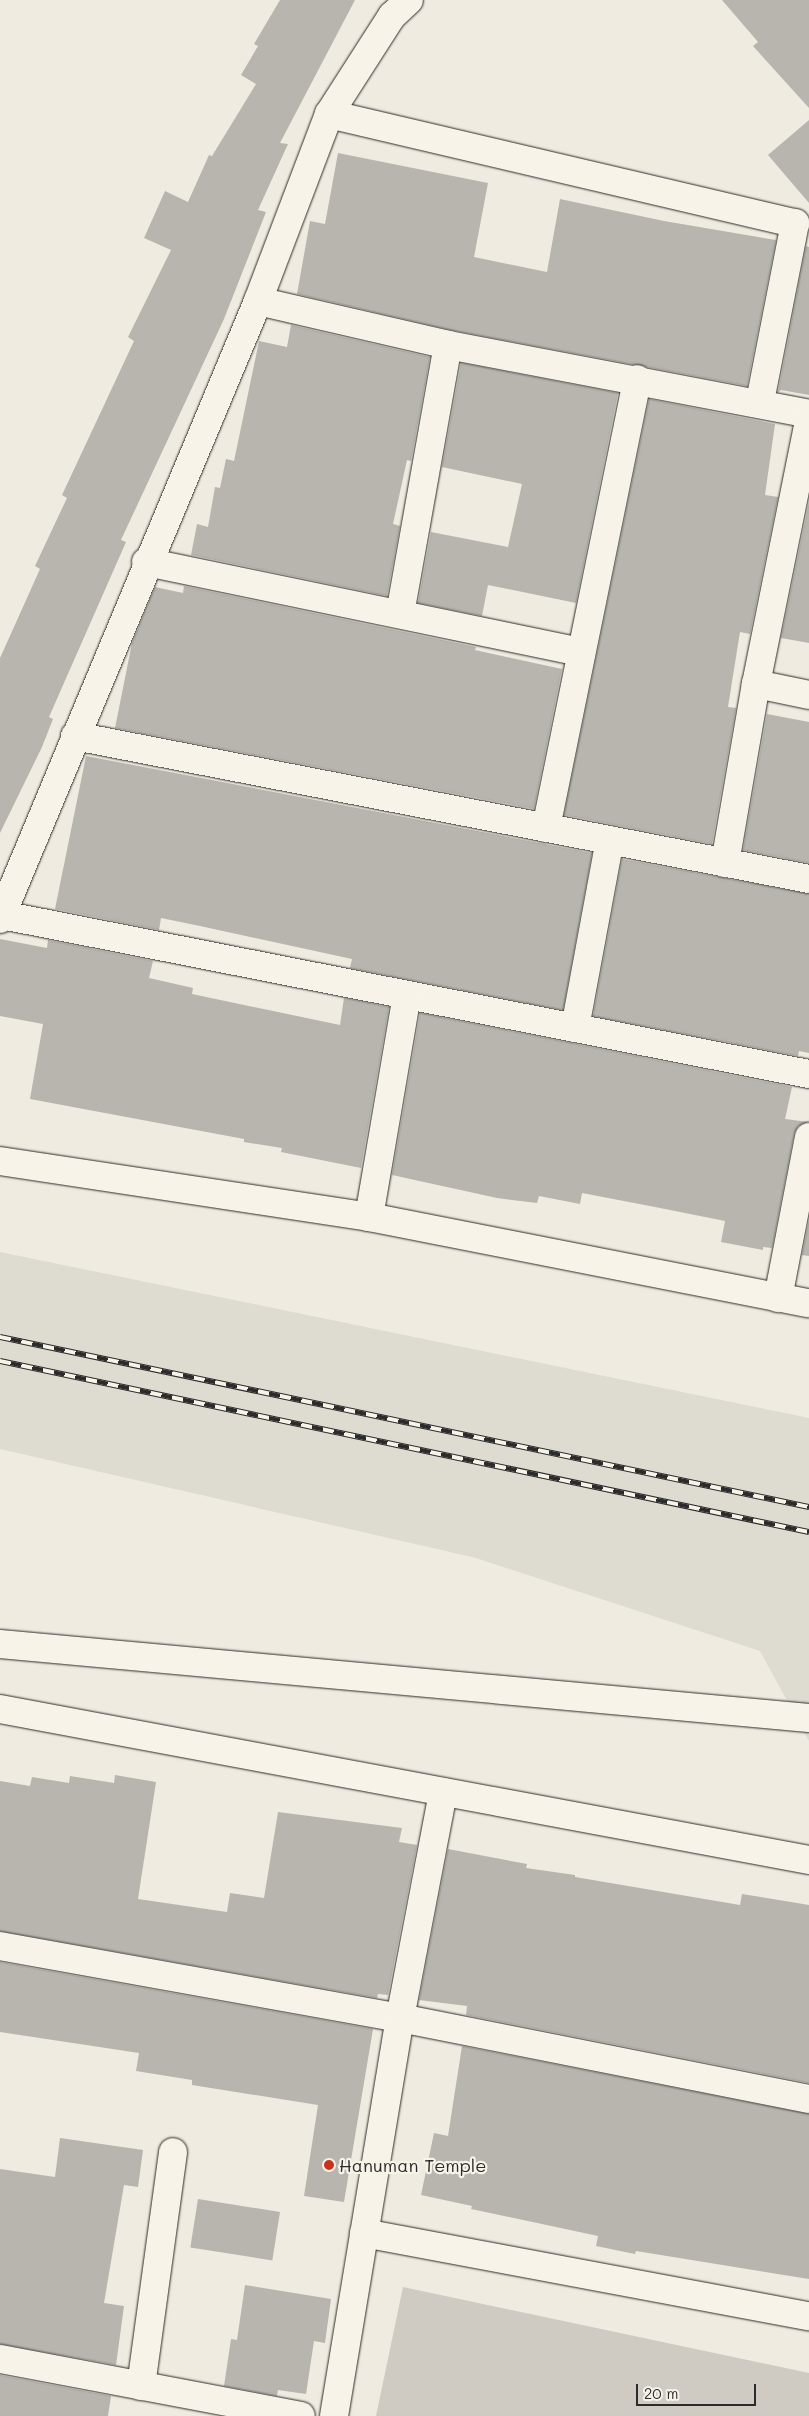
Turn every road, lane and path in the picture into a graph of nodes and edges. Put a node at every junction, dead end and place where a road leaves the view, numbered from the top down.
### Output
1 (409, 0) edge
2 (330, 114) junction
3 (802, 225) edge
4 (258, 300) junction
5 (448, 345) junction
6 (637, 379) junction
7 (760, 402) junction
8 (809, 414) edge
9 (809, 420) edge
10 (146, 562) junction
11 (400, 614) junction
12 (579, 652) junction
13 (756, 684) junction
14 (809, 694) edge
15 (75, 736) junction
16 (546, 828) junction
17 (610, 840) junction
18 (725, 863) junction
19 (809, 879) edge
20 (1, 917) edge
21 (407, 994) junction
22 (574, 1028) junction
23 (809, 1074) edge
24 (809, 1137) edge
25 (0, 1160) edge
26 (369, 1217) junction
27 (778, 1298) junction
28 (809, 1303) edge
29 (0, 1644) edge
30 (0, 1709) edge
31 (809, 1718) edge
32 (443, 1792) junction
33 (809, 1860) edge
34 (0, 1946) edge
35 (400, 2018) junction
36 (809, 2099) edge
37 (174, 2152) dead end
38 (364, 2233) junction
39 (809, 2316) edge
40 (0, 2359) edge
41 (141, 2386) junction
42 (301, 2416) edge
43 (334, 2416) edge

1 - 2 street
2 - 3 street
2 - 4 street
3 - 7 street
4 - 5 street
4 - 10 street
5 - 6 street
5 - 11 street
6 - 7 street
6 - 12 street
7 - 8 street
9 - 13 street
10 - 11 street
10 - 15 street
11 - 12 street
12 - 16 street
13 - 14 street
13 - 18 street
15 - 16 street
15 - 20 street
16 - 17 street
17 - 18 street
17 - 22 street
18 - 19 street
20 - 21 street
21 - 22 street
21 - 26 street
22 - 23 street
24 - 27 street
25 - 26 street
26 - 27 street
27 - 28 street
29 - 31 street
30 - 32 street
32 - 33 street
32 - 35 street
34 - 35 street
35 - 36 street
35 - 38 street
37 - 41 street
38 - 39 street
38 - 43 street
40 - 41 street
41 - 42 street

